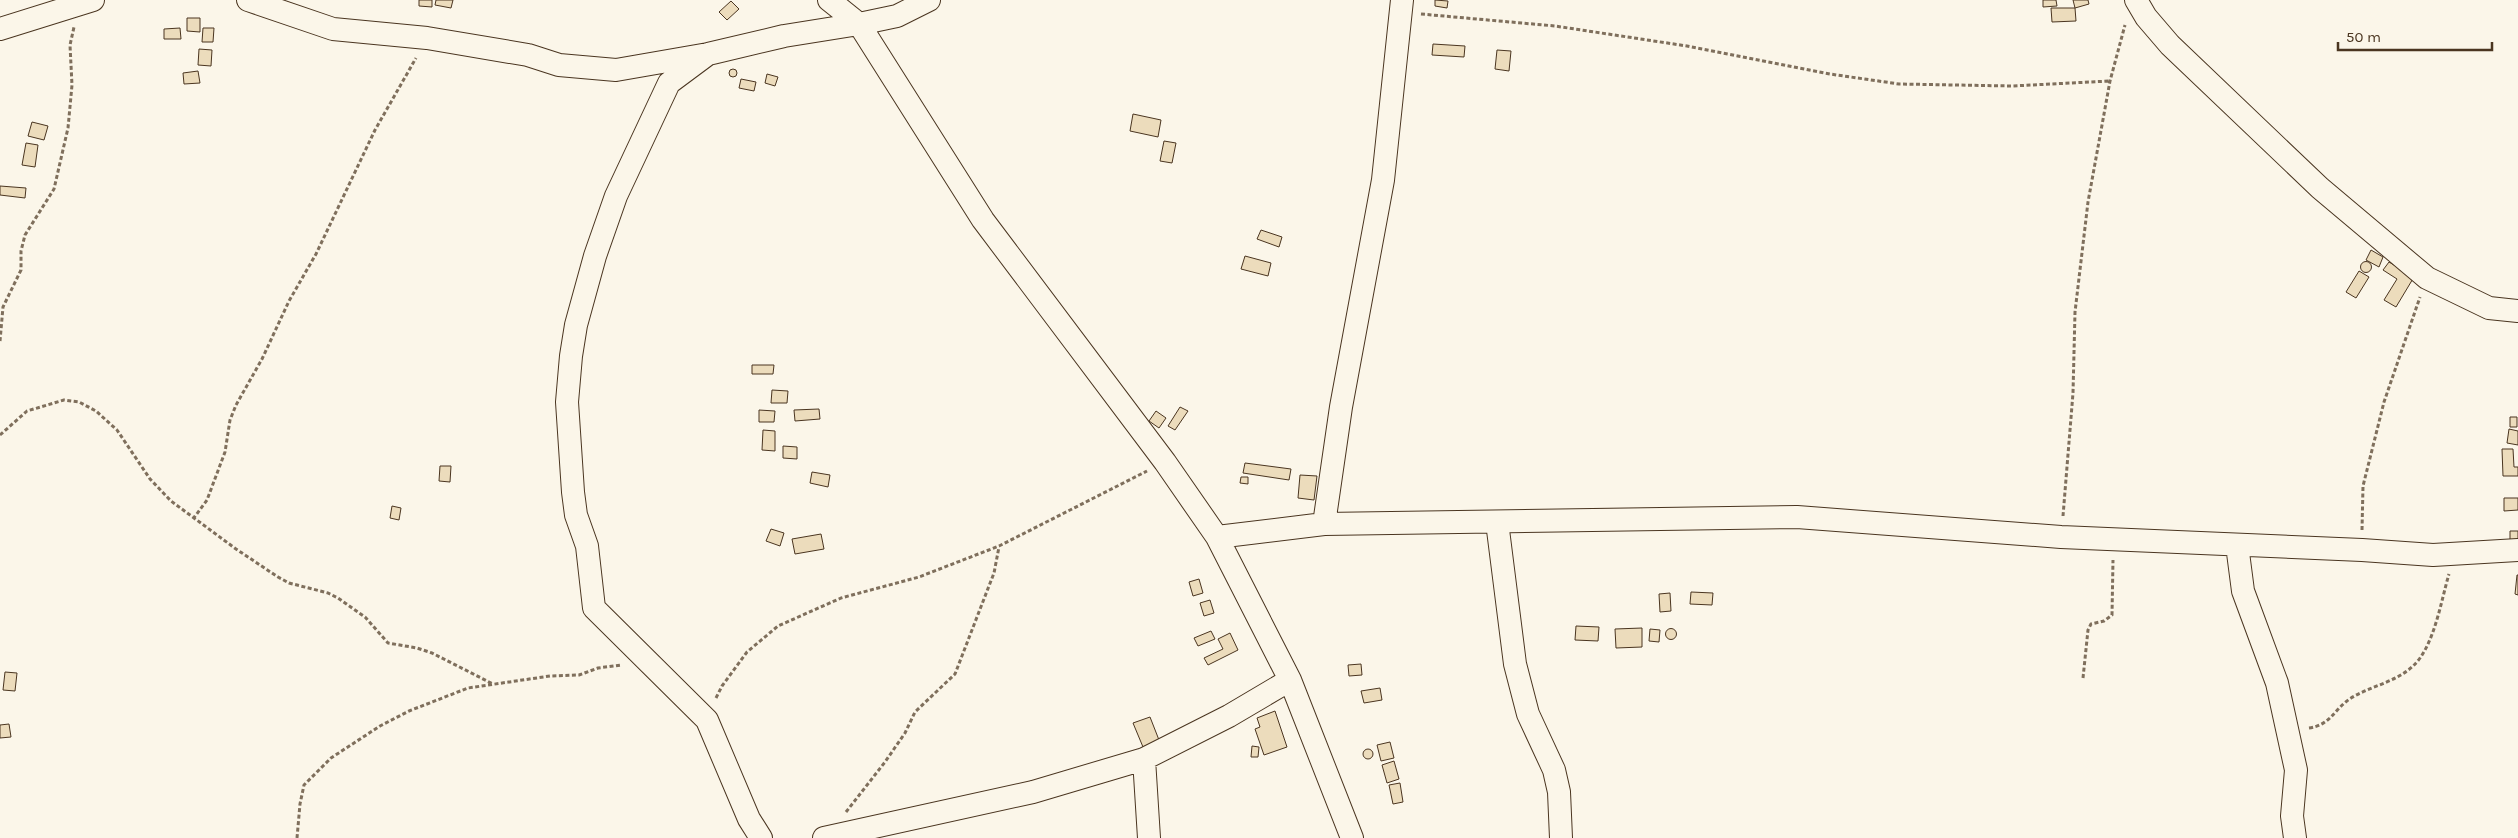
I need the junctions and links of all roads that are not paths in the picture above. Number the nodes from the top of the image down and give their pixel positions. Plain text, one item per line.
1 (248, 0) edge
2 (829, 0) edge
3 (929, 0) edge
4 (86, 2) edge
5 (1401, 6) edge
6 (2132, 8) edge
7 (859, 24) junction
8 (0, 29) edge
9 (708, 54) junction
10 (2518, 311) edge
11 (1497, 522) junction
12 (1324, 524) junction
13 (1217, 537) junction
14 (2237, 545) junction
15 (2518, 550) edge
16 (1290, 680) junction
17 (1144, 759) junction
18 (761, 838) edge
19 (825, 838) edge
20 (1149, 838) edge
21 (1352, 838) edge
22 (1562, 838) edge
23 (2295, 838) edge

1 - 9 street
2 - 7 street
3 - 7 street
4 - 8 street
5 - 12 street
6 - 10 street
7 - 9 street
7 - 13 street
9 - 18 street
11 - 12 street
11 - 14 street
11 - 22 street
12 - 13 street
13 - 16 street
14 - 15 street
14 - 23 street
16 - 17 street
16 - 21 street
17 - 19 street
17 - 20 street

